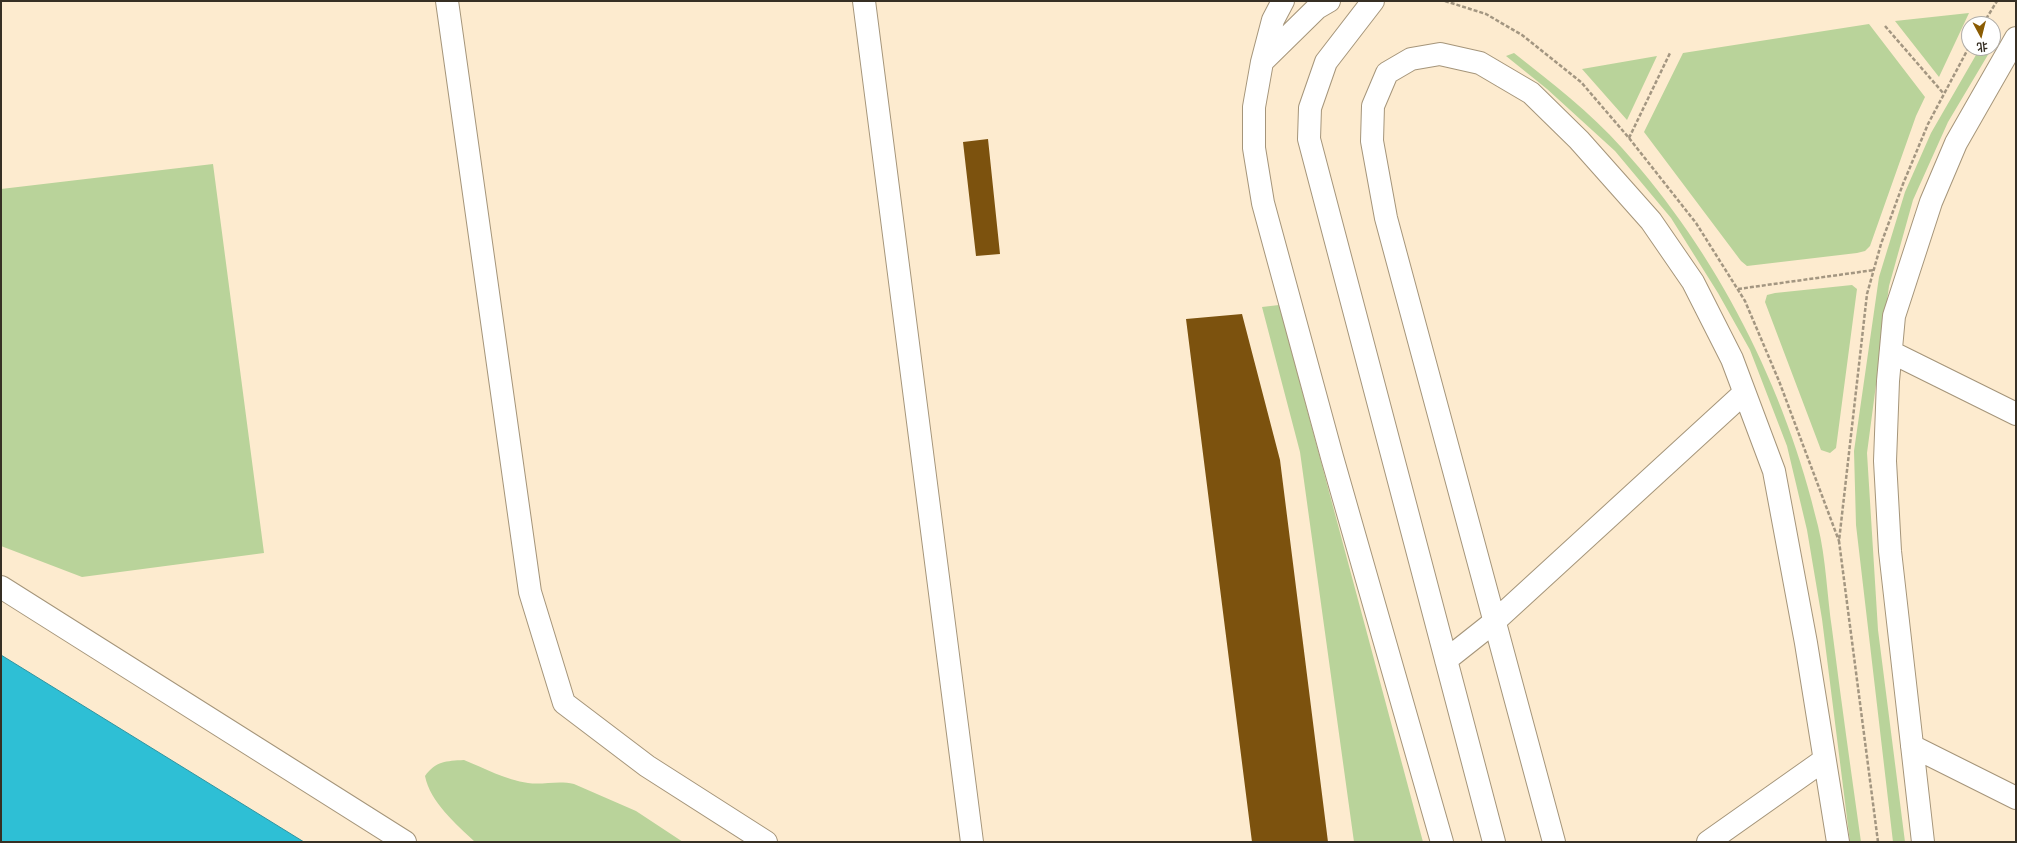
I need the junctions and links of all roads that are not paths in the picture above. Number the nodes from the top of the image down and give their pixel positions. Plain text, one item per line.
1 (447, 1) edge
2 (864, 1) edge
3 (1283, 1) edge
4 (1329, 1) edge
5 (1373, 1) edge
6 (2016, 38) edge
7 (1262, 62) junction
8 (1891, 352) junction
9 (1744, 393) junction
10 (2016, 414) edge
11 (1, 587) edge
12 (1494, 622) junction
13 (1446, 660) junction
14 (1912, 746) junction
15 (1824, 760) junction
16 (2016, 798) edge
17 (405, 842) edge
18 (766, 842) edge
19 (972, 842) edge
20 (1442, 842) edge
21 (1494, 842) edge
22 (1554, 842) edge
23 (1708, 842) edge
24 (1838, 842) edge
25 (1923, 842) edge

1 - 18 street
2 - 19 street
3 - 7 street
4 - 7 street
5 - 13 street
6 - 8 street
7 - 20 street
8 - 10 street
8 - 14 street
9 - 12 street
9 - 12 street
9 - 15 street
11 - 17 street
12 - 13 street
12 - 22 street
13 - 21 street
14 - 16 street
14 - 25 street
15 - 23 street
15 - 24 street

